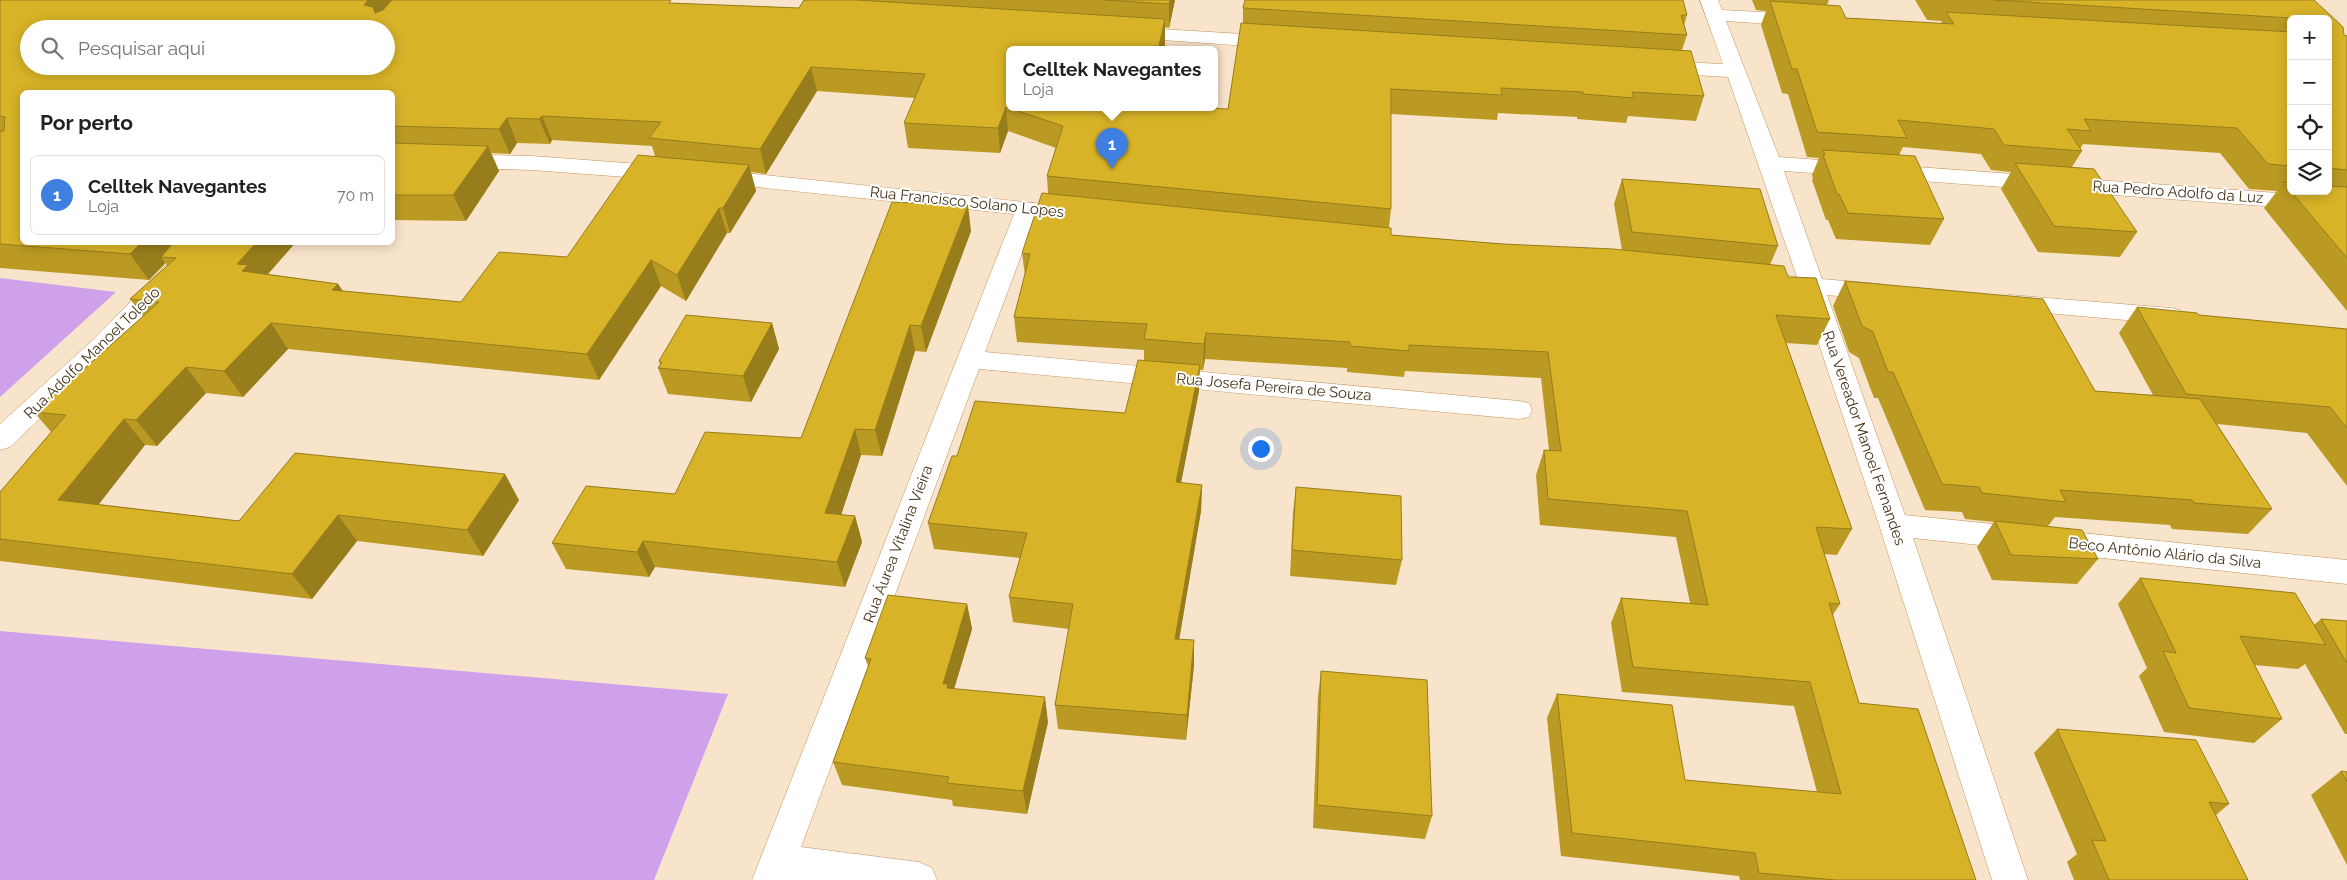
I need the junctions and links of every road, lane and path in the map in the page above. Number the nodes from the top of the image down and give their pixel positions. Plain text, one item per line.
1 (1712, 8) edge
2 (1814, 21) edge
3 (1112, 32) edge
4 (1290, 43) edge
5 (1637, 65) edge
6 (1736, 72) junction
7 (395, 159) edge
8 (1770, 163) junction
9 (2347, 205) edge
10 (1026, 209) junction
11 (1096, 216) edge
12 (199, 245) edge
13 (1763, 282) edge
14 (1812, 286) junction
15 (1902, 294) edge
16 (1990, 301) edge
17 (2189, 318) edge
18 (969, 359) junction
19 (1519, 410) dead end
20 (0, 440) edge
21 (1894, 525) junction
22 (2347, 572) edge
23 (774, 871) edge
24 (919, 880) edge
25 (2010, 880) edge

1 - 2 street
1 - 6 street, Rua Vereador Manoel Fernandes
3 - 4 street
5 - 6 street
6 - 8 street, Rua Vereador Manoel Fernandes
7 - 10 street, Rua Francisco Solano Lopes
8 - 9 street, Rua Pedro Adolfo da Luz
8 - 14 street, Rua Vereador Manoel Fernandes
10 - 11 street, Rua Francisco Solano Lopes
10 - 18 street, Rua Áurea Vitalina Vieira
12 - 20 street, Rua Adolfo Manoel Toledo
13 - 14 street
14 - 15 street
14 - 21 street, Rua Vereador Manoel Fernandes
16 - 17 street
18 - 19 street, Rua Josefa Pereira de Souza
18 - 23 street, Rua Áurea Vitalina Vieira
21 - 22 street, Beco Antônio Alário da Silva
21 - 25 street, Rua Vereador Manoel Fernandes
23 - 24 street

